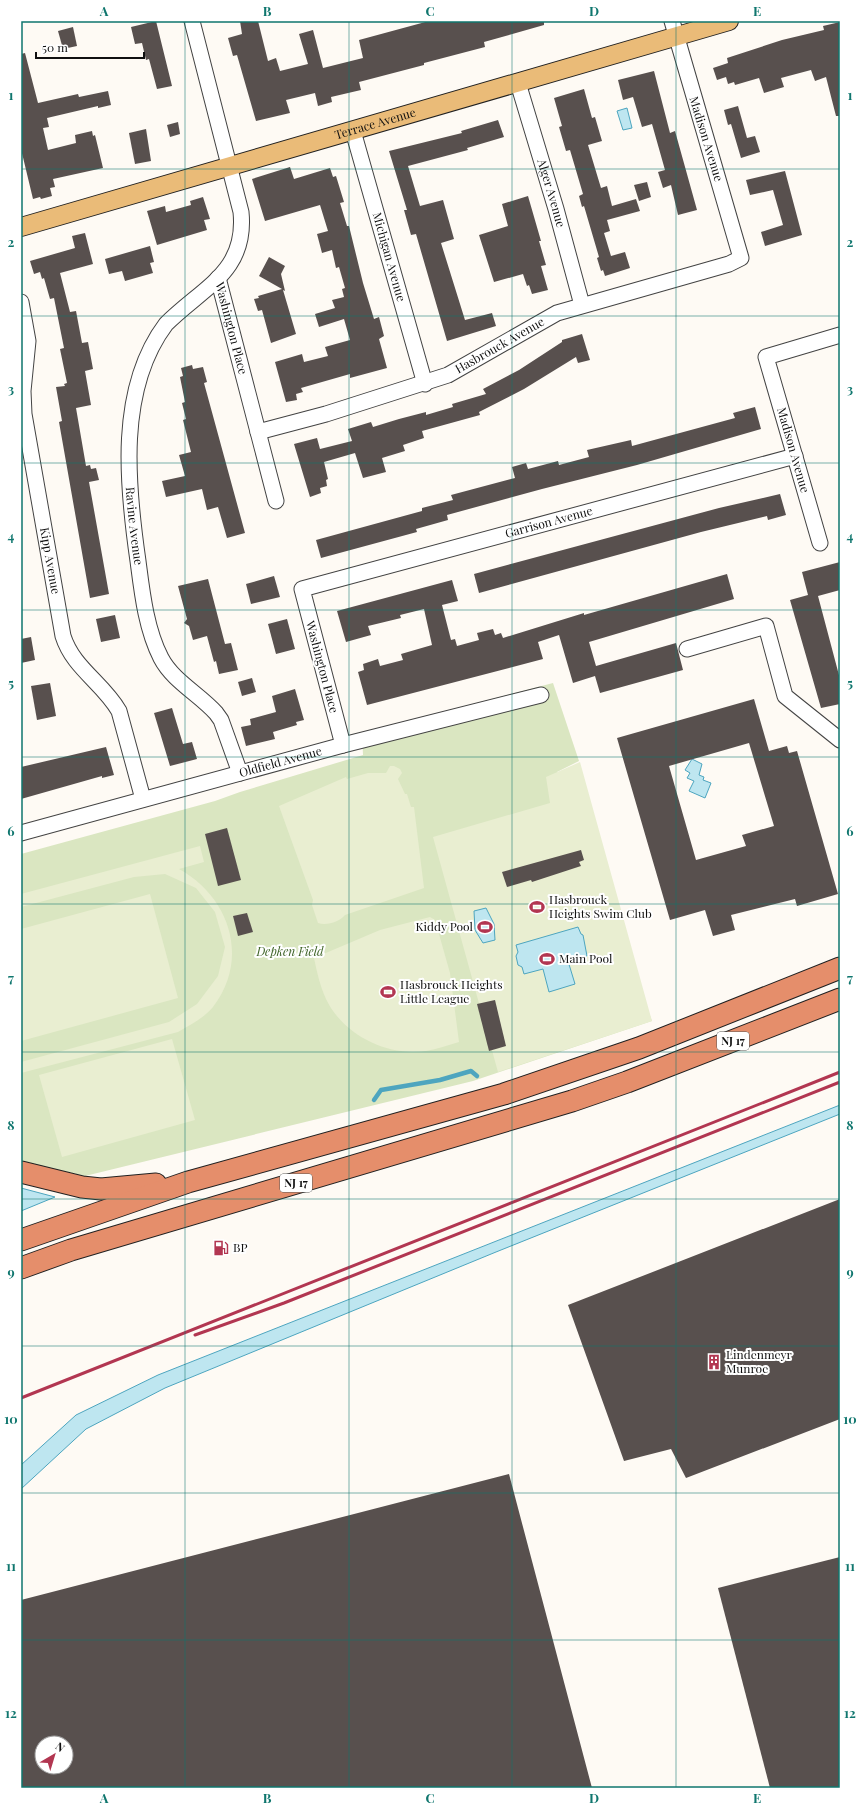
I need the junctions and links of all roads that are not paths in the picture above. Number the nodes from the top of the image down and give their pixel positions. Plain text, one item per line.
1 (192, 21) edge
2 (729, 21) edge
3 (674, 29) edge
4 (518, 83) junction
5 (353, 131) junction
6 (229, 166) junction
7 (21, 227) edge
8 (741, 258) joint
9 (218, 278) junction
10 (21, 302) edge
11 (582, 305) junction
12 (840, 335) edge
13 (425, 384) junction
14 (258, 432) junction
15 (795, 456) junction
16 (276, 501) dead end
17 (820, 543) dead end
18 (302, 589) joint
19 (687, 649) dead end
20 (541, 695) dead end
21 (840, 740) edge
22 (343, 745) junction
23 (240, 773) junction
24 (143, 799) junction
25 (21, 833) edge
26 (840, 968) edge
27 (840, 999) edge
28 (21, 1172) edge
29 (188, 1182) junction
30 (21, 1240) edge
31 (21, 1268) edge

1 - 6 street, Washington Place
2 - 3 main road, Terrace Avenue
3 - 4 main road, Terrace Avenue
3 - 8 street, Madison Avenue
4 - 5 main road, Terrace Avenue
4 - 11 street, Alger Avenue
5 - 6 main road, Terrace Avenue
5 - 13 street, Michigan Avenue
6 - 7 main road, Terrace Avenue
6 - 9 street, Washington Place
8 - 11 street, Hasbrouck Avenue
9 - 14 street, Washington Place
9 - 23 street, Ravine Avenue
10 - 24 street, Kipp Avenue
11 - 13 street, Hasbrouck Avenue
12 - 15 street, Madison Avenue
13 - 14 street, Hasbrouck Avenue
14 - 16 street, Washington Place
15 - 17 street, Madison Avenue
15 - 18 street, Garrison Avenue
18 - 22 street, Washington Place
19 - 21 street
20 - 22 street, Oldfield Avenue
22 - 23 street, Oldfield Avenue
23 - 24 street, Oldfield Avenue
24 - 25 street, Oldfield Avenue
26 - 29 highway, NJ 17
27 - 31 highway, NJ 17
28 - 29 highway
29 - 30 highway, NJ 17

